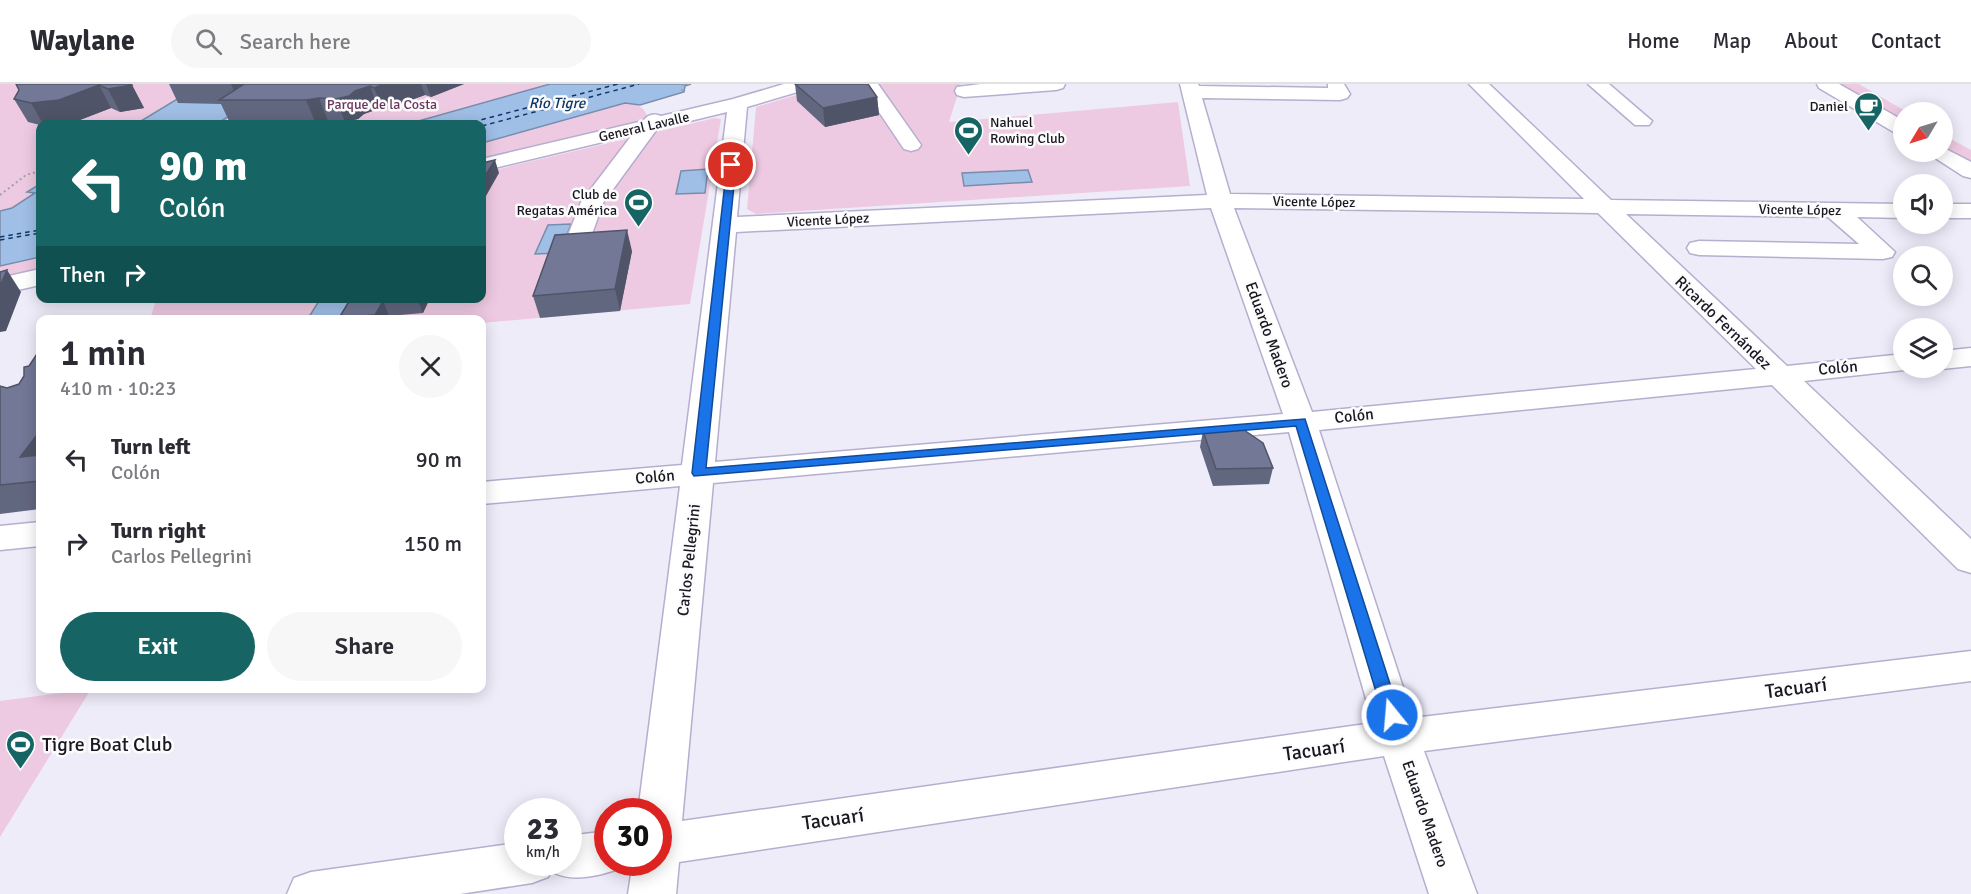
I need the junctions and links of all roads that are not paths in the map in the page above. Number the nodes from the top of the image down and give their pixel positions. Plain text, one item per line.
1 (759, 84) edge
2 (804, 84) edge
3 (868, 84) edge
4 (1056, 84) edge
5 (1478, 84) edge
6 (1597, 84) edge
7 (1826, 84) edge
8 (1336, 86) dead end
9 (1190, 88) edge
10 (964, 92) dead end
11 (675, 98) road end
12 (738, 104) junction
13 (694, 115) junction
14 (1642, 121) dead end
15 (1893, 124) edge
16 (652, 125) junction
17 (910, 145) dead end
18 (1953, 160) edge
19 (486, 164) edge
20 (1971, 171) edge
21 (1220, 201) junction
22 (1608, 207) junction
23 (1834, 210) junction
24 (1893, 211) edge
25 (1953, 211) edge
26 (1971, 212) edge
27 (725, 225) junction
28 (600, 241) edge
29 (1699, 248) dead end
30 (36, 278) edge
31 (0, 286) edge
32 (1971, 357) edge
33 (1953, 359) edge
34 (1893, 364) edge
35 (1776, 374) junction
36 (1301, 422) junction
37 (699, 473) junction
38 (486, 493) edge
39 (36, 534) edge
40 (0, 538) edge
41 (1971, 560) edge
42 (1971, 666) edge
43 (1398, 737) junction
44 (662, 798) edge
45 (672, 842) edge
46 (504, 866) edge
47 (654, 876) edge
48 (311, 894) edge
49 (652, 894) edge
50 (1453, 894) edge

1 - 13 street
2 - 12 street, General Lavalle
3 - 17 street
4 - 10 street
5 - 22 street, Ricardo Fernández
6 - 14 street
7 - 15 street
8 - 9 street
9 - 21 street, Eduardo Madero
11 - 16 street
12 - 13 street, General Lavalle
12 - 27 street, Carlos Pellegrini
13 - 16 street, General Lavalle
16 - 19 street, General Lavalle
16 - 28 street
18 - 20 street
21 - 22 street, Vicente López
21 - 27 street, Vicente López
21 - 36 street, Eduardo Madero
22 - 23 street, Vicente López
22 - 35 street, Ricardo Fernández
23 - 24 street, Vicente López
23 - 29 street
25 - 26 street
27 - 37 street, Carlos Pellegrini
30 - 31 street
32 - 33 street
34 - 35 street, Colón
35 - 36 street, Colón
35 - 41 street, Ricardo Fernández
36 - 37 street, Colón
36 - 43 street, Eduardo Madero
37 - 38 street, Colón
37 - 44 street, Carlos Pellegrini
39 - 40 street
42 - 43 street, Tacuarí
43 - 45 street, Tacuarí
43 - 50 street, Eduardo Madero
46 - 48 street
47 - 49 street

